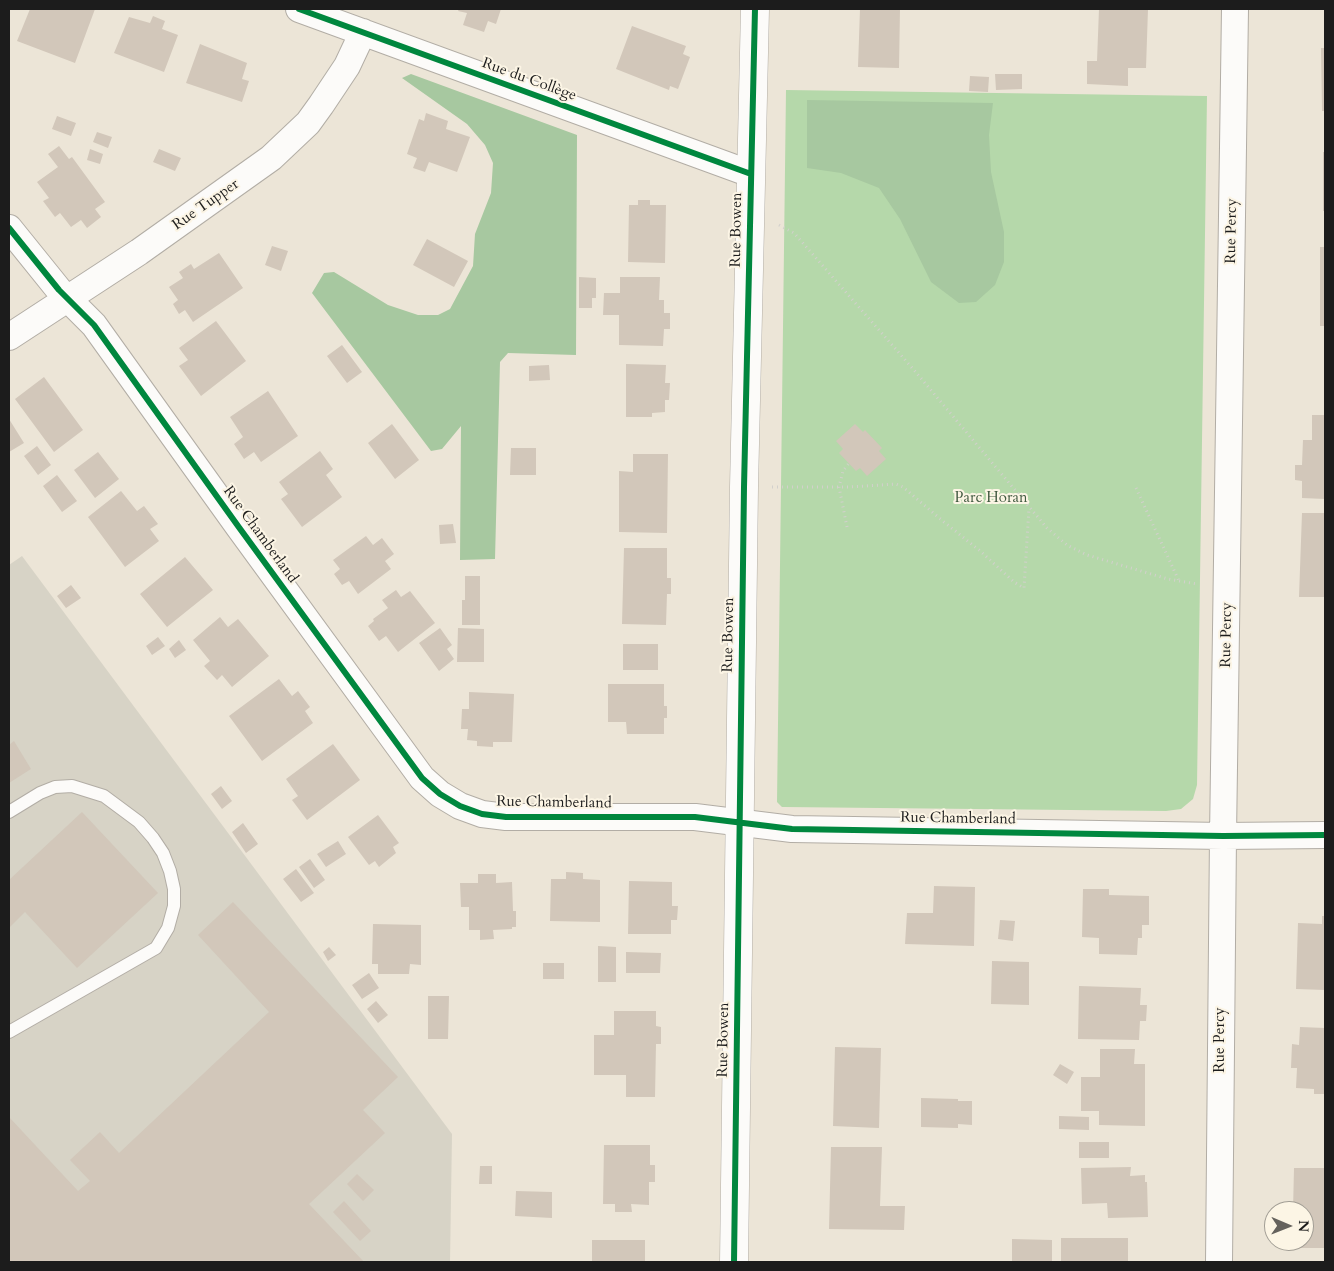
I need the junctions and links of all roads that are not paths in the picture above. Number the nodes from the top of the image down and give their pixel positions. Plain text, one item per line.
1 (299, 9) edge
2 (755, 9) edge
3 (1235, 9) edge
4 (363, 32) junction
5 (751, 174) junction
6 (9, 228) edge
7 (67, 298) junction
8 (9, 337) edge
9 (9, 812) edge
10 (739, 822) junction
11 (1325, 835) edge
12 (1223, 836) junction
13 (9, 1032) edge
14 (734, 1262) edge
15 (1219, 1262) edge

1 - 4 street, Rue du Collège
2 - 5 street, Rue Bowen
3 - 12 street, Rue Percy
4 - 5 street, Rue du Collège
4 - 7 street, Rue Tupper
5 - 10 street, Rue Bowen
6 - 7 street, Rue Chamberland
7 - 8 street, Rue Tupper
7 - 10 street, Rue Chamberland
9 - 13 lane
10 - 12 street, Rue Chamberland
10 - 14 street, Rue Bowen
11 - 12 street, Rue Chamberland
12 - 15 street, Rue Percy

